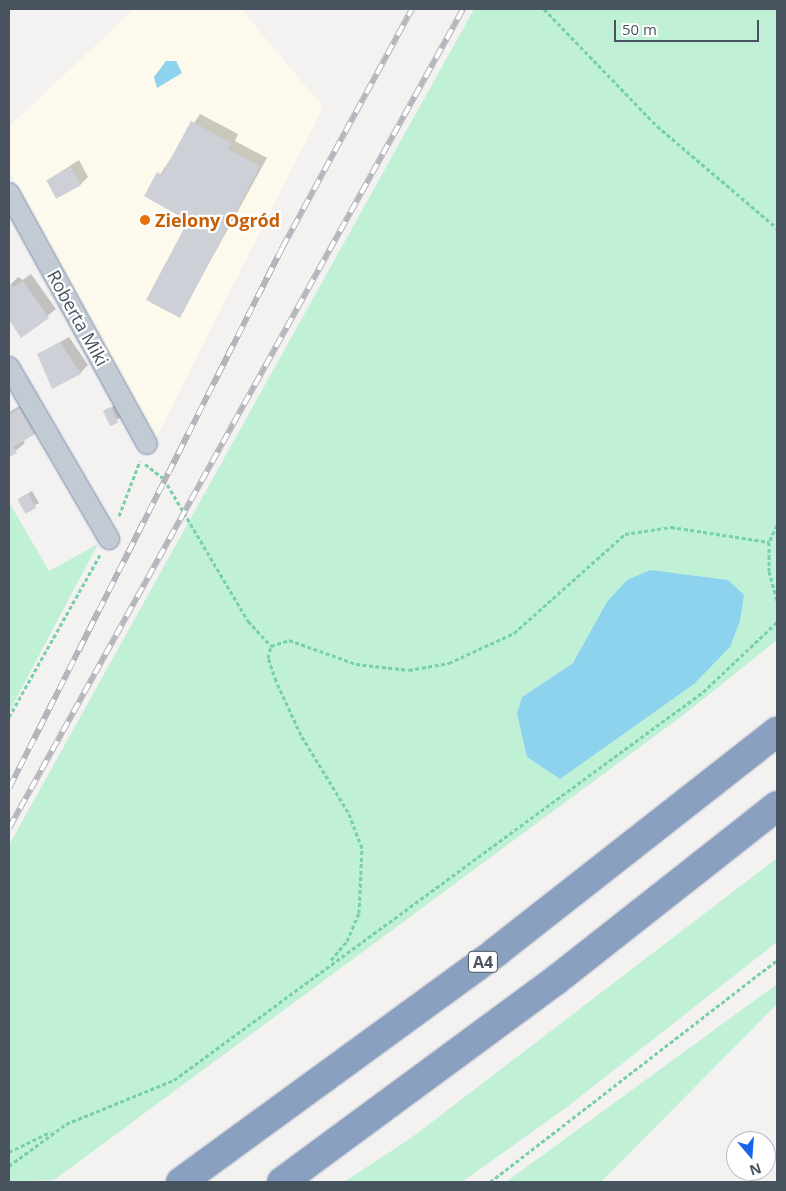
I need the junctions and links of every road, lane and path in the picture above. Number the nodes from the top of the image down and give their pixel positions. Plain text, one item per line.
1 (544, 9) edge
2 (9, 193) edge
3 (777, 228) edge
4 (9, 367) edge
5 (143, 453) junction
6 (777, 525) edge
7 (109, 539) junction
8 (769, 542) junction
9 (777, 601) edge
10 (777, 622) edge
11 (271, 646) junction
12 (9, 717) edge
13 (777, 732) edge
14 (777, 806) edge
15 (777, 960) edge
16 (327, 966) junction
17 (54, 1131) junction
18 (9, 1152) edge
19 (9, 1166) edge
20 (181, 1182) edge
21 (282, 1182) edge
22 (490, 1182) edge

1 - 3 path
2 - 5 street, Roberta Miki
4 - 7 street
5 - 7 path
5 - 11 path
6 - 8 path
7 - 12 path
8 - 9 path
8 - 11 path
10 - 16 path
11 - 16 path
13 - 20 highway, A4
14 - 21 highway
15 - 22 path
16 - 17 path
17 - 18 path
17 - 19 path

